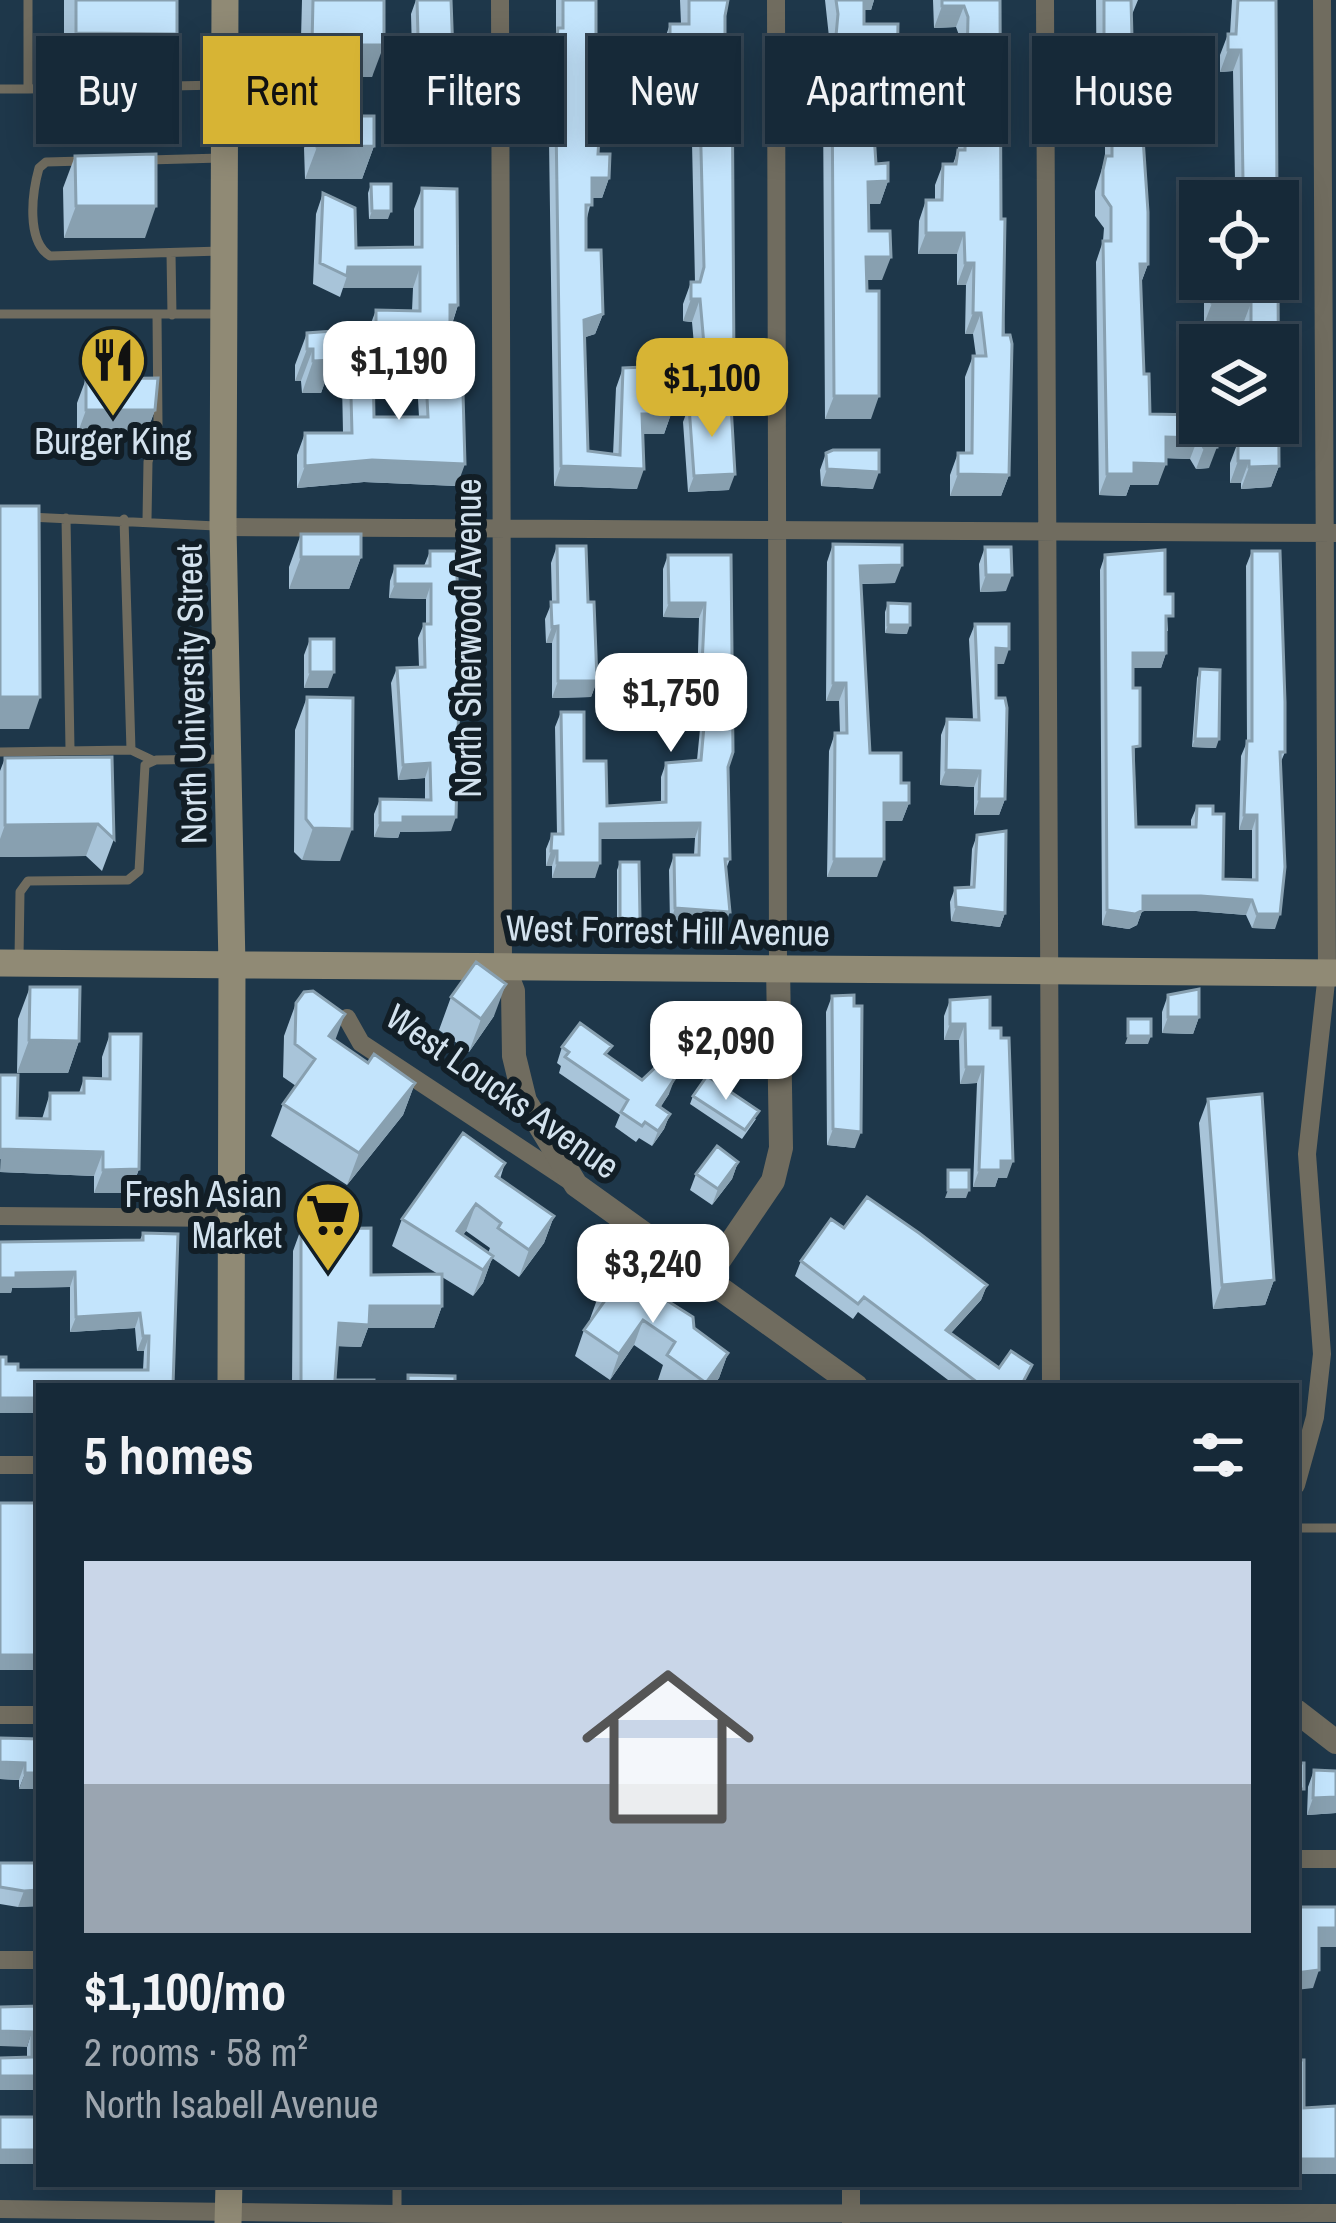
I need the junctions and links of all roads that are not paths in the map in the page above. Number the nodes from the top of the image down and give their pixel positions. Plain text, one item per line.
1 (28, 0) edge
2 (225, 0) edge
3 (500, 0) edge
4 (776, 0) edge
5 (1045, 0) edge
6 (1326, 12) edge
7 (225, 36) edge
8 (203, 85) edge
9 (0, 89) edge
10 (28, 89) junction
11 (226, 144) edge
12 (226, 158) junction
13 (141, 160) edge
14 (94, 161) edge
15 (227, 250) junction
16 (171, 253) junction
17 (0, 314) edge
18 (227, 314) junction
19 (157, 315) junction
20 (172, 315) junction
21 (1329, 336) edge
22 (22, 516) edge
23 (66, 518) junction
24 (124, 520) junction
25 (147, 520) junction
26 (223, 527) junction
27 (504, 529) junction
28 (780, 532) junction
29 (1048, 532) junction
30 (1330, 533) edge
31 (70, 749) junction
32 (131, 750) junction
33 (0, 752) edge
34 (228, 759) junction
35 (152, 760) junction
36 (9, 964) edge
37 (503, 965) junction
38 (232, 966) junction
39 (778, 966) junction
40 (1053, 972) junction
41 (1332, 973) edge
42 (347, 1018) edge
43 (576, 1186) junction
44 (0, 1216) edge
45 (230, 1218) junction
46 (707, 1278) junction
47 (231, 1383) edge
48 (850, 1383) edge
49 (1051, 1383) edge
50 (0, 1465) edge
51 (36, 1466) edge
52 (1299, 1475) edge
53 (1299, 1528) edge
54 (1336, 1528) edge
55 (1299, 1713) edge
56 (0, 1714) edge
57 (36, 1715) edge
58 (1336, 1742) edge
59 (1299, 1859) edge
60 (1336, 1859) edge
61 (0, 1960) edge
62 (36, 1960) edge
63 (397, 2187) edge
64 (851, 2187) edge
65 (228, 2206) edge
66 (0, 2209) edge
67 (1336, 2212) edge
68 (397, 2215) junction
69 (851, 2219) edge

1 - 10 lane
2 - 7 main road, North University Street
3 - 27 street, North Sherwood Avenue
4 - 28 street
5 - 29 street
6 - 21 street
8 - 10 lane
9 - 10 lane
11 - 12 main road, North University Street
12 - 13 lane
12 - 15 main road, North University Street
14 - 16 lane
15 - 16 lane
15 - 18 main road, North University Street
16 - 20 lane
17 - 19 lane
18 - 20 lane
18 - 26 main road, North University Street
19 - 20 lane
19 - 25 lane
21 - 30 street
22 - 23 lane
23 - 24 lane
23 - 31 lane
24 - 25 lane
24 - 32 lane
25 - 26 lane
26 - 27 street
26 - 34 main road, North University Street
27 - 28 street
27 - 37 street, North Sherwood Avenue
28 - 29 street
28 - 39 street
29 - 30 street
29 - 40 street
30 - 41 street
31 - 32 lane
31 - 33 lane
32 - 35 lane
34 - 35 lane
34 - 38 main road, North University Street
35 - 36 lane
36 - 38 main road, West Forrest Hill Avenue
37 - 38 main road, West Forrest Hill Avenue
37 - 39 main road, West Forrest Hill Avenue
37 - 43 street, North Sherwood Avenue
38 - 45 main road, North University Street
39 - 40 main road, West Forrest Hill Avenue
39 - 46 street
40 - 41 main road, West Forrest Hill Avenue
40 - 49 street
41 - 52 street
42 - 43 street, West Loucks Avenue
43 - 46 street, West Loucks Avenue
44 - 45 street
45 - 47 main road, North University Street
46 - 48 street, West Loucks Avenue
50 - 51 street
53 - 54 lane
55 - 58 street
56 - 57 street
59 - 60 street
61 - 62 street
63 - 68 lane
64 - 69 street
65 - 66 street
65 - 68 street
67 - 69 street
68 - 69 street

